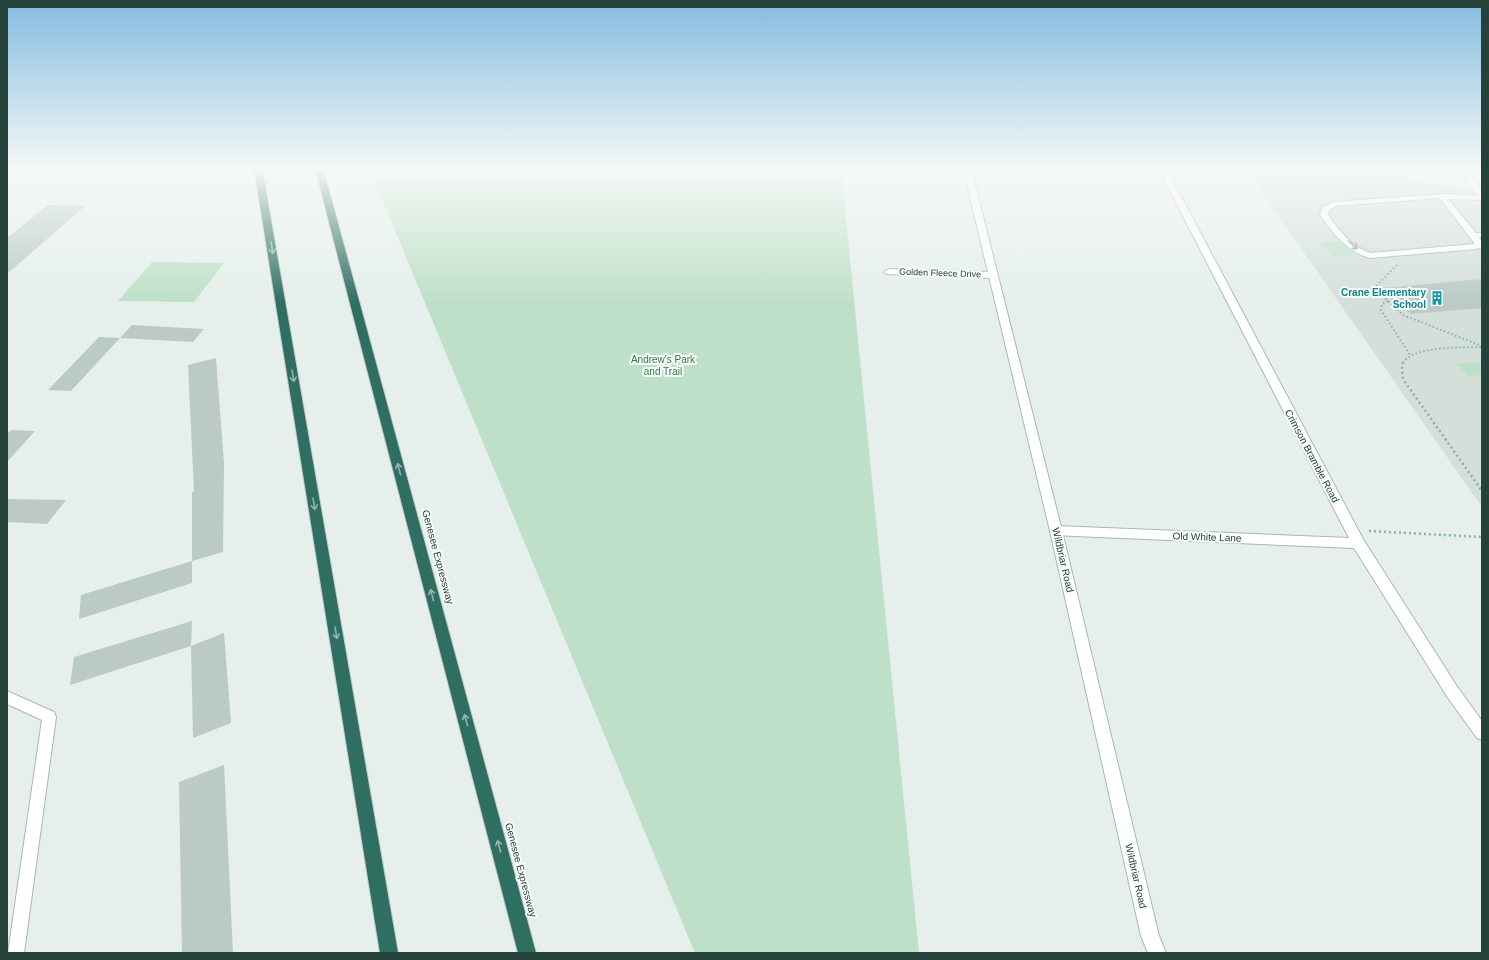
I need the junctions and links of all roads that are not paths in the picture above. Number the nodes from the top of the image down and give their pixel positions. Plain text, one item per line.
1 (265, 213) edge
2 (331, 213) edge
3 (977, 213) edge
4 (1185, 213) edge
5 (1324, 213) edge
6 (1458, 213) edge
7 (1478, 235) edge
8 (889, 272) dead end
9 (992, 275) junction
10 (1056, 531) junction
11 (1358, 543) junction
12 (7, 697) edge
13 (1482, 733) edge
14 (509, 884) junction
15 (16, 953) edge
16 (389, 953) edge
17 (527, 953) edge
18 (532, 953) edge
19 (1157, 953) edge

1 -> 16 highway
14 -> 2 highway, Genesee Expressway
3 - 9 street, Wildbriar Road
4 - 11 street, Crimson Bramble Road
5 -> 7 lane
6 - 7 lane
8 - 9 street, Golden Fleece Drive
9 - 10 street, Wildbriar Road
10 - 11 street, Old White Lane
10 - 19 street, Wildbriar Road
11 - 13 street, Crimson Bramble Road
12 - 15 lane
14 - 17 highway, Genesee Expressway
14 - 18 highway

